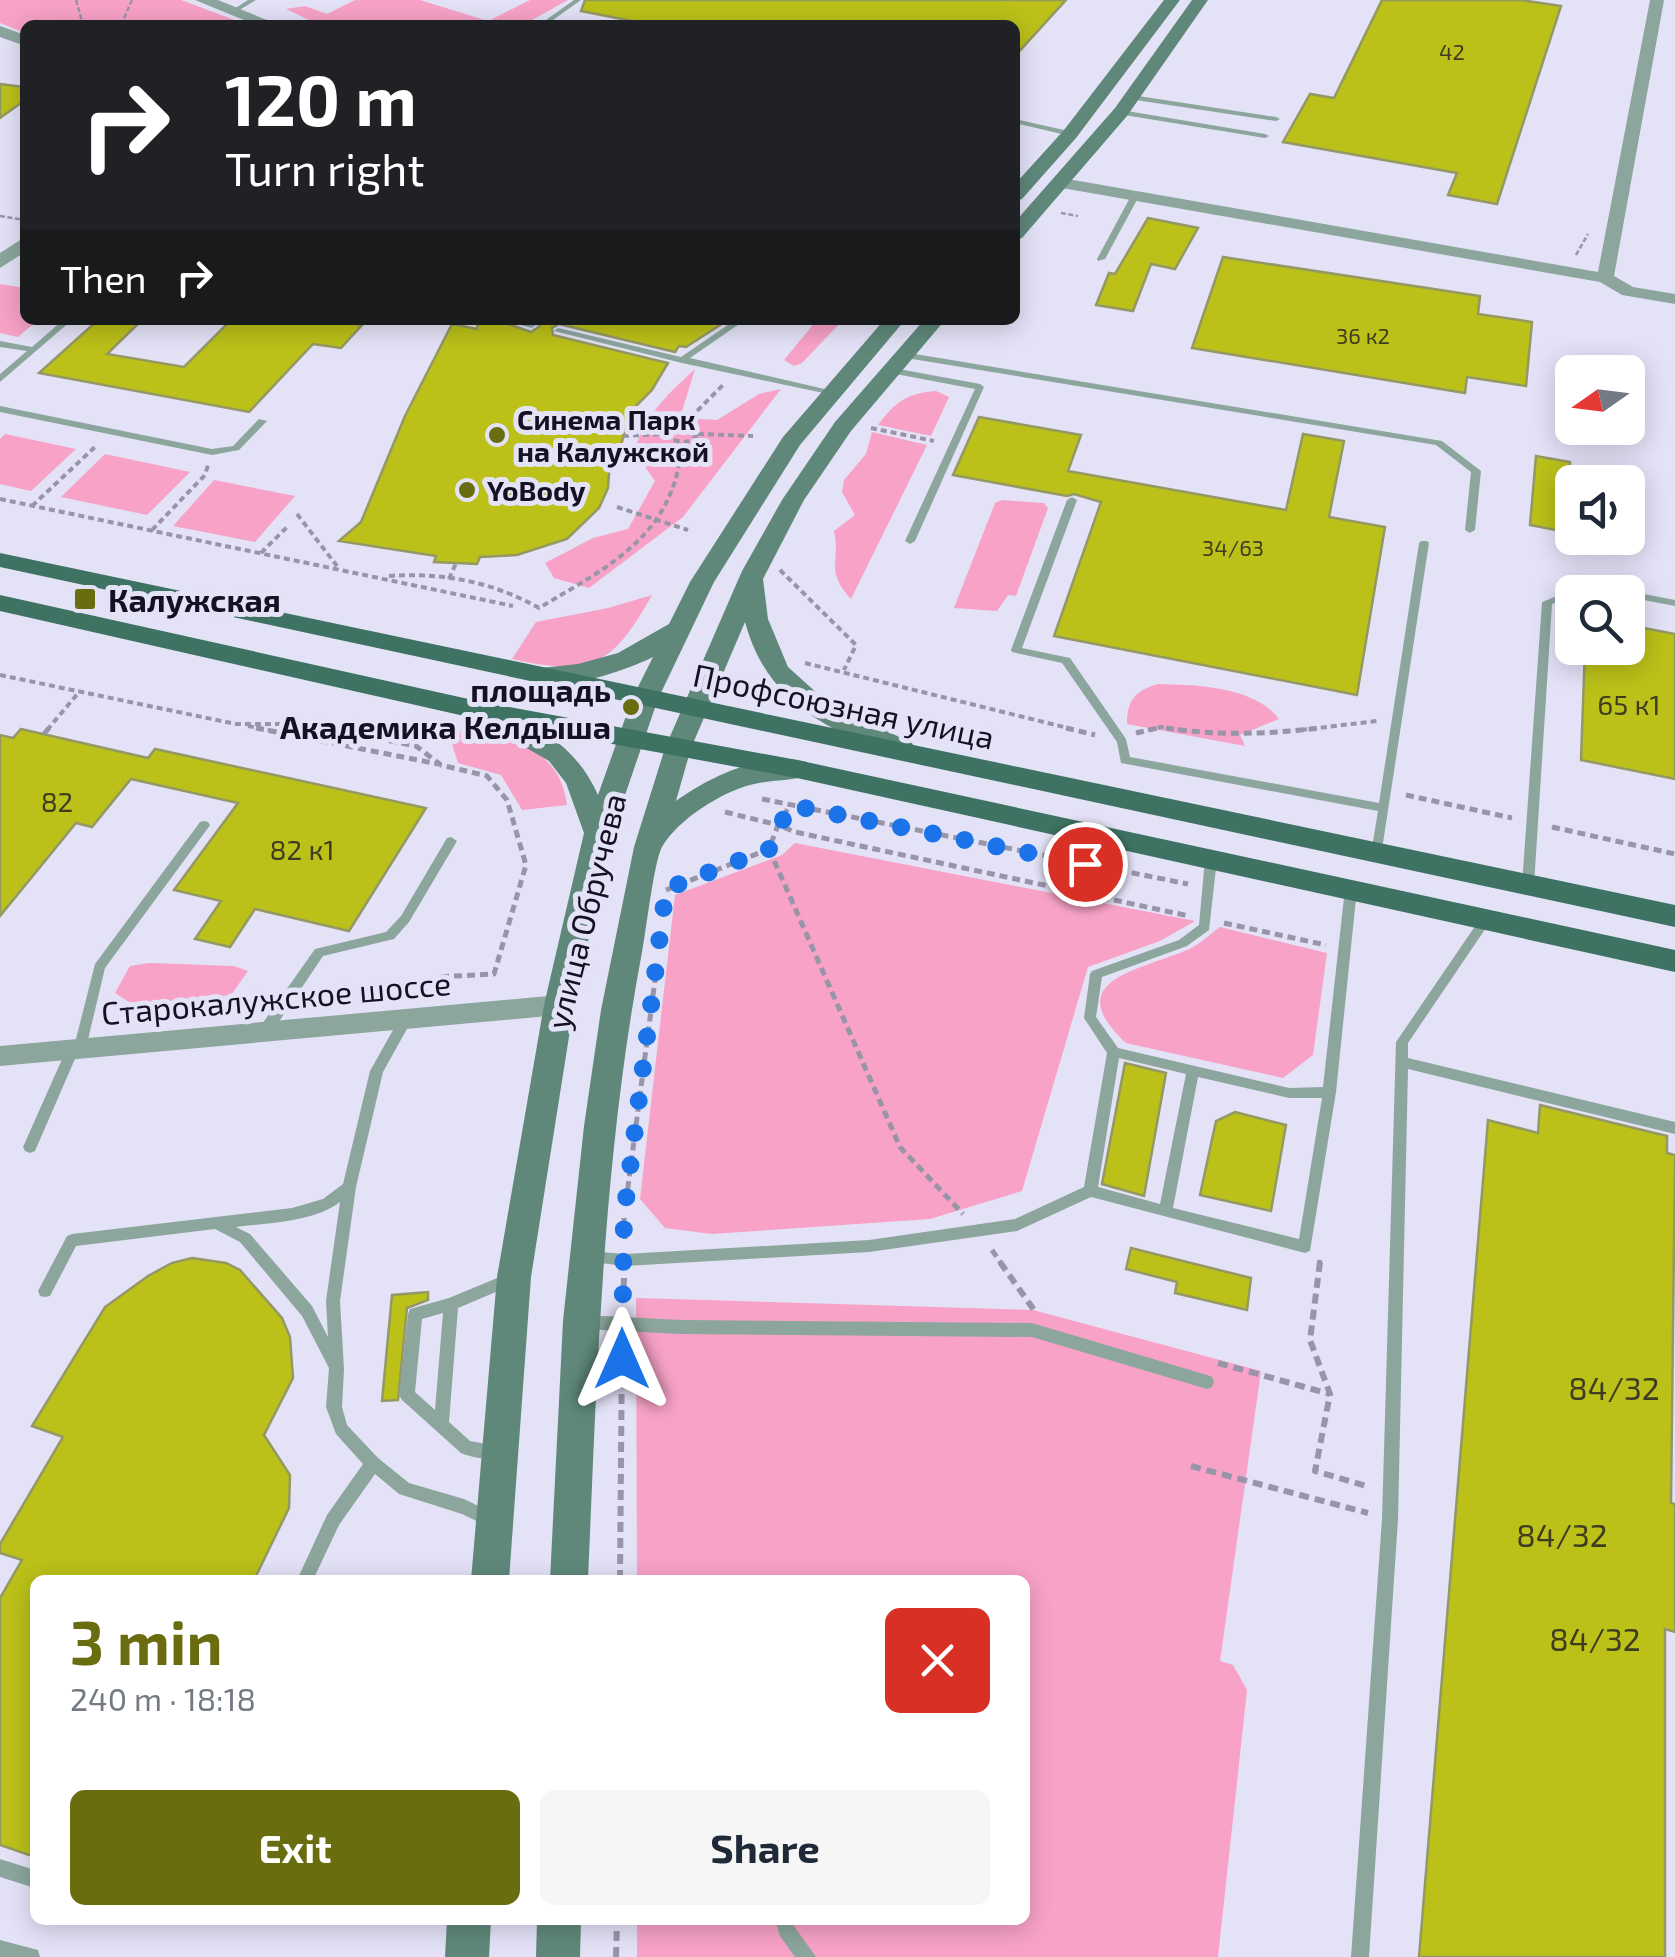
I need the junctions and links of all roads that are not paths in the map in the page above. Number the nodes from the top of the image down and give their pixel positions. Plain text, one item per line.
1 (203, 0) edge
2 (253, 0) edge
3 (578, 0) edge
4 (1172, 0) edge
5 (1200, 0) edge
6 (1657, 0) edge
7 (234, 12) junction
8 (257, 20) edge
9 (549, 20) edge
10 (1132, 97) junction
11 (1121, 112) junction
12 (1276, 119) dead end
13 (1020, 122) edge
14 (1070, 134) junction
15 (1266, 136) dead end
16 (1062, 184) junction
17 (1020, 189) edge
18 (1135, 196) junction
19 (1020, 229) edge
20 (20, 247) edge
21 (1101, 258) dead end
22 (0, 262) edge
23 (1606, 278) junction
24 (1675, 299) edge
25 (62, 325) edge
26 (734, 325) edge
27 (891, 325) edge
28 (926, 325) edge
29 (558, 331) dead end
30 (0, 344) edge
31 (34, 350) junction
32 (682, 360) junction
33 (896, 362) junction
34 (0, 379) edge
35 (830, 393) junction
36 (0, 410) edge
37 (262, 421) dead end
38 (1072, 500) dead end
39 (1470, 530) dead end
40 (910, 541) dead end
41 (1424, 543) dead end
42 (0, 560) edge
43 (764, 568) junction
44 (1645, 597) edge
45 (1555, 599) edge
46 (1675, 602) edge
47 (0, 603) edge
48 (679, 626) junction
49 (532, 676) junction
50 (645, 699) junction
51 (694, 708) junction
52 (482, 711) junction
53 (630, 740) junction
54 (678, 748) junction
55 (904, 751) junction
56 (797, 769) junction
57 (1384, 808) junction
58 (204, 825) dead end
59 (598, 833) junction
60 (452, 841) dead end
61 (648, 847) junction
62 (1377, 853) junction
63 (1211, 858) junction
64 (1528, 885) junction
65 (1351, 889) junction
66 (1675, 916) edge
67 (1486, 918) junction
68 (1675, 961) edge
69 (559, 1005) junction
70 (407, 1018) junction
71 (265, 1031) junction
72 (76, 1048) junction
73 (1114, 1052) junction
74 (0, 1056) edge
75 (1402, 1062) junction
76 (1194, 1070) junction
77 (1328, 1092) junction
78 (1675, 1128) edge
79 (30, 1147) dead end
80 (349, 1187) junction
81 (1090, 1191) junction
82 (1165, 1212) junction
83 (214, 1222) junction
84 (586, 1257) junction
85 (514, 1277) junction
86 (44, 1291) dead end
87 (451, 1304) junction
88 (581, 1322) junction
89 (337, 1369) junction
90 (1207, 1382) dead end
91 (441, 1425) junction
92 (500, 1452) junction
93 (372, 1463) junction
94 (494, 1522) junction
95 (307, 1575) edge
96 (490, 1575) edge
97 (569, 1575) edge
98 (0, 1868) edge
99 (30, 1877) edge
100 (469, 1925) edge
101 (559, 1925) edge
102 (785, 1925) edge
103 (0, 1949) edge
104 (31, 1957) edge
105 (467, 1957) edge
106 (558, 1957) edge
107 (806, 1957) edge
108 (1360, 1957) edge

1 - 7 street
2 - 7 lane
3 - 9 lane
4 - 14 main road
5 - 10 main road
6 - 23 street
7 - 8 street
10 - 11 main road
10 - 12 lane
11 - 15 lane
11 - 16 main road
13 - 14 lane
14 - 17 main road
16 - 18 street
16 - 19 main road
18 - 21 lane
18 - 23 street
20 - 22 street
23 - 24 street
25 - 31 lane
26 - 32 lane
27 - 35 main road, улица Обручева
28 - 33 main road, улица Обручева
29 - 32 lane
30 - 31 lane
31 - 34 lane
32 - 35 lane
33 - 39 lane
33 - 40 lane
33 - 43 main road, улица Обручева
35 - 48 main road, улица Обручева
36 - 37 lane
38 - 57 lane
41 - 57 lane
42 - 49 main road, Профсоюзная улица
43 - 51 main road, улица Обручева
43 - 55 main road
44 - 46 lane
45 - 64 lane
47 - 52 main road
48 - 49 main road
48 - 50 main road, улица Обручева
49 - 50 main road, Профсоюзная улица
50 - 51 main road, Профсоюзная улица
50 - 53 main road, улица Обручева
51 - 54 main road, улица Обручева
51 - 55 main road, Профсоюзная улица
52 - 53 main road
52 - 59 main road
53 - 54 main road
53 - 59 main road, улица Обручева
54 - 56 main road
54 - 61 main road, улица Обручева
55 - 62 main road, Профсоюзная улица
56 - 61 main road
56 - 63 main road
57 - 62 lane
58 - 72 lane
59 - 69 main road, улица Обручева
60 - 71 lane
61 - 84 main road, улица Обручева
62 - 64 main road, Профсоюзная улица
63 - 65 main road
63 - 73 lane
64 - 66 main road, Профсоюзная улица
65 - 67 main road
65 - 77 lane
67 - 68 main road
67 - 75 lane
69 - 70 street, Старокалужское шоссе
69 - 85 main road, улица Обручева
70 - 71 street, Старокалужское шоссе
70 - 80 lane
71 - 72 street, Старокалужское шоссе
72 - 74 street, Старокалужское шоссе
72 - 79 lane
73 - 76 lane
73 - 81 lane
75 - 78 lane
75 - 108 lane
76 - 77 lane
76 - 82 lane
77 - 82 lane
80 - 83 lane
80 - 89 lane
81 - 82 lane
81 - 84 lane
83 - 86 lane
83 - 89 lane
84 - 88 main road, улица Обручева
85 - 87 lane
85 - 92 main road, улица Обручева
87 - 91 lane
87 - 91 lane
88 - 90 lane
88 - 97 main road, улица Обручева
89 - 93 lane
91 - 92 lane
92 - 94 main road, улица Обручева
93 - 94 lane
93 - 95 lane
94 - 96 main road, улица Обручева
98 - 99 lane
100 - 105 main road
101 - 106 main road
102 - 107 lane
103 - 104 lane

